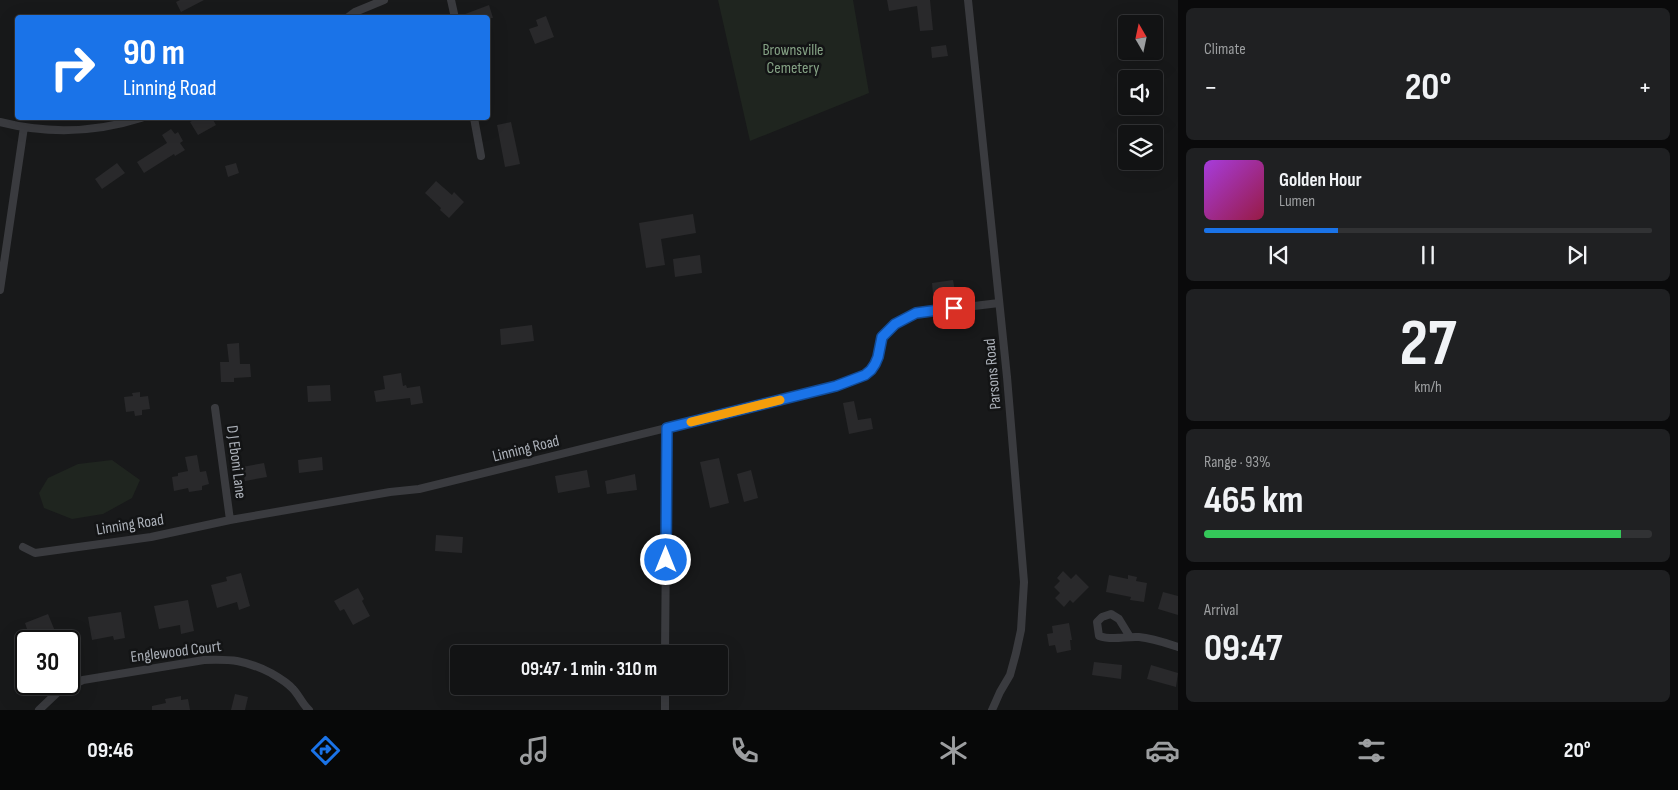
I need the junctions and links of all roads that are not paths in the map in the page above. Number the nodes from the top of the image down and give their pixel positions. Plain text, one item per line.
1 (384, 0) edge
2 (451, 0) edge
3 (968, 0) edge
4 (351, 15) edge
5 (454, 15) edge
6 (134, 120) edge
7 (474, 120) edge
8 (0, 122) edge
9 (24, 127) junction
10 (481, 156) dead end
11 (0, 290) edge
12 (999, 303) junction
13 (215, 408) dead end
14 (667, 428) junction
15 (230, 520) junction
16 (23, 547) dead end
17 (1130, 637) dead end
18 (666, 645) edge
19 (1178, 647) edge
20 (665, 695) edge
21 (38, 710) edge
22 (309, 710) edge
23 (665, 710) edge
24 (992, 710) edge

1 - 4 street
2 - 5 street
3 - 12 street, Parsons Road
6 - 9 street
7 - 10 street
8 - 9 street
9 - 11 street
12 - 14 street, Linning Road
12 - 24 street, Parsons Road
13 - 15 street, D J Eboni Lane
14 - 15 street, Linning Road
14 - 18 street
15 - 16 street, Linning Road
17 - 19 street
20 - 23 street
21 - 22 street, Englewood Court

